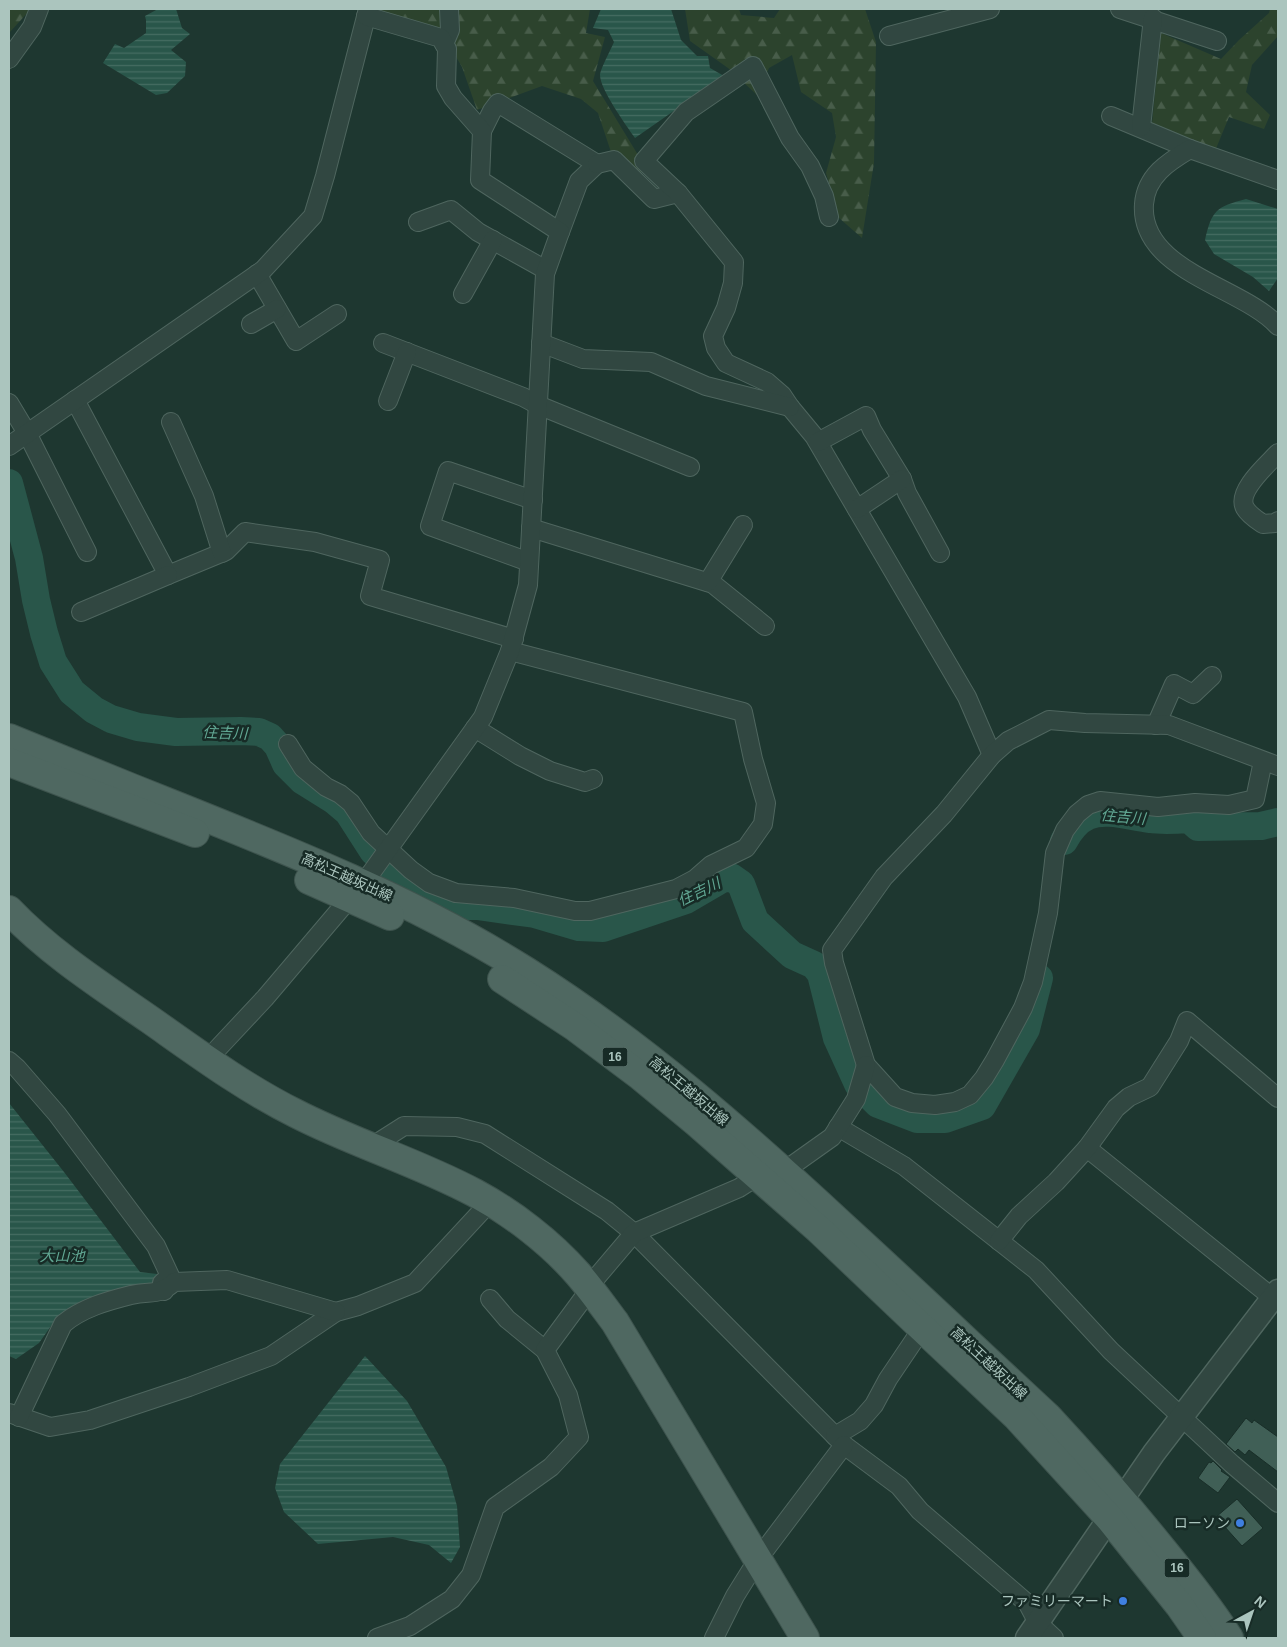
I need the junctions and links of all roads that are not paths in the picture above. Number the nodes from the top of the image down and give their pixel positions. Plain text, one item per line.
1 (39, 9) edge
2 (449, 9) edge
3 (990, 9) edge
4 (1120, 9) edge
5 (367, 12) edge
6 (1152, 18) junction
7 (890, 36) dead end
8 (1217, 41) dead end
9 (444, 44) junction
10 (9, 59) edge
11 (1111, 116) dead end
12 (1141, 127) junction
13 (482, 131) junction
14 (1190, 149) junction
15 (597, 164) junction
16 (1278, 180) edge
17 (678, 193) junction
18 (829, 217) dead end
19 (418, 222) dead end
20 (560, 232) junction
21 (493, 240) junction
22 (546, 270) junction
23 (257, 274) junction
24 (463, 294) dead end
25 (277, 308) junction
26 (337, 314) dead end
27 (251, 324) dead end
28 (1278, 326) edge
29 (383, 343) dead end
30 (541, 343) junction
31 (407, 352) junction
32 (75, 400) junction
33 (388, 401) dead end
34 (9, 403) edge
35 (538, 405) junction
36 (790, 407) junction
37 (171, 422) dead end
38 (27, 433) junction
39 (818, 442) junction
40 (9, 446) edge
41 (1278, 453) edge
42 (690, 467) dead end
43 (902, 478) junction
44 (533, 500) junction
45 (857, 509) junction
46 (1278, 521) edge
47 (743, 525) dead end
48 (531, 528) junction
49 (87, 552) dead end
50 (222, 553) junction
51 (940, 553) dead end
52 (530, 562) junction
53 (168, 575) junction
54 (708, 582) junction
55 (81, 612) dead end
56 (765, 626) dead end
57 (512, 645) junction
58 (1212, 676) dead end
59 (1156, 725) junction
60 (475, 728) junction
61 (9, 738) edge
62 (288, 744) dead end
63 (992, 754) junction
64 (9, 762) edge
65 (1271, 764) edge
66 (593, 779) dead end
67 (372, 870) junction
68 (9, 910) edge
69 (208, 1060) junction
70 (9, 1061) edge
71 (866, 1065) junction
72 (1278, 1098) edge
73 (838, 1127) junction
74 (371, 1147) junction
75 (1086, 1148) junction
76 (772, 1175) junction
77 (490, 1202) junction
78 (634, 1234) junction
79 (999, 1241) junction
80 (590, 1289) junction
81 (164, 1291) junction
82 (1276, 1295) edge
83 (490, 1299) dead end
84 (336, 1312) junction
85 (921, 1328) junction
86 (545, 1350) junction
87 (14, 1415) edge
88 (1180, 1417) junction
89 (840, 1440) junction
90 (1278, 1503) edge
91 (1116, 1509) junction
92 (758, 1558) junction
93 (1032, 1631) edge
94 (377, 1638) edge
95 (714, 1638) edge
96 (804, 1638) edge
97 (1054, 1638) edge
98 (1202, 1638) edge
99 (1229, 1638) edge

1 - 10 street
2 - 9 street
3 - 7 street
4 - 6 street
5 - 9 street
5 - 23 street
6 - 8 street
6 - 12 street
9 - 13 street
11 - 12 street
12 - 14 street
13 - 15 street
13 - 20 street
14 - 16 street
14 - 28 street
15 - 17 street
15 - 20 street
17 - 18 street
17 - 36 street
19 - 21 street
20 - 22 street
21 - 22 street
21 - 24 street
22 - 30 street
23 - 25 street
23 - 32 street
25 - 26 street
25 - 27 street
29 - 31 street
30 - 35 street
30 - 36 street
31 - 33 street
31 - 35 street
32 - 38 street
32 - 53 street
34 - 38 street
35 - 42 street
35 - 44 street
36 - 39 street
37 - 50 street
38 - 40 street
38 - 49 street
39 - 43 street
39 - 45 street
41 - 46 street
43 - 45 street
43 - 51 street
44 - 48 street
44 - 52 street
45 - 63 street
47 - 54 street
48 - 52 street
48 - 54 street
50 - 53 street
50 - 57 street
52 - 57 street
53 - 55 street
54 - 56 street
57 - 60 street
57 - 67 street
58 - 59 street
59 - 63 street
59 - 65 street
60 - 66 street
60 - 67 street
61 - 67 main road, 高松王越坂出線 / 16
62 - 67 street
63 - 71 street
64 - 67 main road, 高松王越坂出線 / 16
65 - 71 street
67 - 69 street
67 - 76 main road, 高松王越坂出線 / 16
68 - 69 main road
69 - 74 main road
70 - 81 street
71 - 73 street
72 - 75 street
73 - 76 street
73 - 79 street
74 - 77 main road
74 - 78 street
75 - 79 street
75 - 82 street
76 - 78 street
76 - 85 main road, 高松王越坂出線 / 16
76 - 91 main road, 高松王越坂出線 / 16
77 - 80 main road
77 - 84 street
78 - 80 street
78 - 89 street
79 - 88 street
80 - 86 street
80 - 92 main road
81 - 84 street
81 - 87 street
82 - 88 street
83 - 86 street
84 - 87 street
85 - 89 street
85 - 91 main road, 高松王越坂出線 / 16
86 - 94 street
88 - 90 street
88 - 91 street
89 - 92 street
89 - 93 street
91 - 93 street
91 - 98 main road, 高松王越坂出線 / 16
91 - 99 main road, 高松王越坂出線 / 16
92 - 95 street
92 - 96 main road
93 - 97 street

